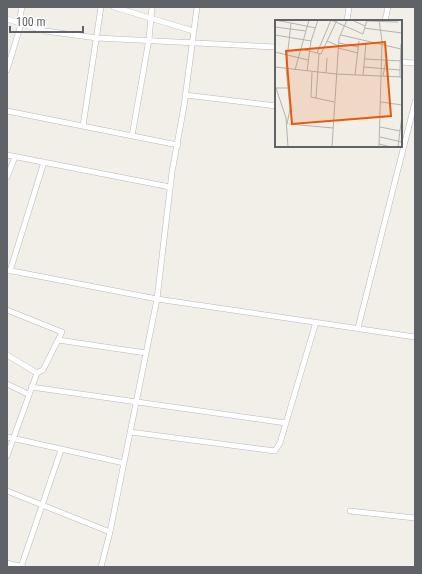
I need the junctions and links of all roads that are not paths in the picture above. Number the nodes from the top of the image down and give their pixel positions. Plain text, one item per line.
1 (22, 7) edge
2 (101, 7) edge
3 (114, 7) edge
4 (152, 7) edge
5 (197, 7) edge
6 (349, 7) edge
7 (388, 7) edge
8 (150, 18) junction
9 (7, 19) edge
10 (346, 20) edge
11 (385, 20) edge
12 (21, 24) junction
13 (193, 31) junction
14 (97, 38) junction
15 (149, 39) junction
16 (192, 42) junction
17 (275, 46) edge
18 (402, 62) edge
19 (415, 64) edge
20 (7, 70) edge
21 (185, 95) junction
22 (415, 102) edge
23 (275, 106) edge
24 (7, 111) edge
25 (82, 126) junction
26 (132, 136) junction
27 (178, 145) junction
28 (7, 155) edge
29 (15, 157) junction
30 (44, 162) junction
31 (7, 178) edge
32 (170, 187) junction
33 (8, 270) edge
34 (157, 299) junction
35 (7, 310) edge
36 (316, 322) junction
37 (358, 328) junction
38 (415, 337) edge
39 (58, 340) junction
40 (146, 353) junction
41 (7, 355) edge
42 (37, 373) junction
43 (7, 384) edge
44 (31, 386) junction
45 (28, 394) junction
46 (136, 402) junction
47 (286, 423) junction
48 (130, 432) junction
49 (10, 438) edge
50 (61, 450) junction
51 (7, 456) edge
52 (124, 463) junction
53 (7, 491) edge
54 (42, 505) junction
55 (350, 511) dead end
56 (415, 518) edge
57 (110, 532) junction
58 (7, 563) edge
59 (21, 567) edge
60 (101, 567) edge

1 - 12 street
2 - 14 street
3 - 8 street
4 - 8 street
5 - 13 street
6 - 10 street
7 - 11 street
8 - 13 street
8 - 15 street
9 - 12 street
12 - 14 street
12 - 20 street
13 - 16 street
14 - 15 street
14 - 25 street
15 - 16 street
15 - 26 street
16 - 17 street
16 - 21 street
18 - 19 street
21 - 23 street
21 - 27 street
22 - 37 street
24 - 25 street
25 - 26 street
26 - 27 street
27 - 32 street
28 - 29 street
29 - 30 street
29 - 31 street
30 - 32 street
30 - 33 street
32 - 34 street
33 - 34 street
34 - 36 street
34 - 40 street
35 - 39 street
36 - 37 street
36 - 47 street
37 - 38 street
39 - 40 street
39 - 42 street
40 - 46 street
41 - 42 street
42 - 44 street
43 - 45 street
44 - 45 street
44 - 46 street
45 - 49 street
46 - 47 street
46 - 48 street
47 - 48 street
48 - 52 street
49 - 50 street
49 - 51 street
50 - 52 street
50 - 54 street
52 - 57 street
53 - 54 street
54 - 57 street
54 - 59 street
55 - 56 street
57 - 60 street
58 - 59 street

